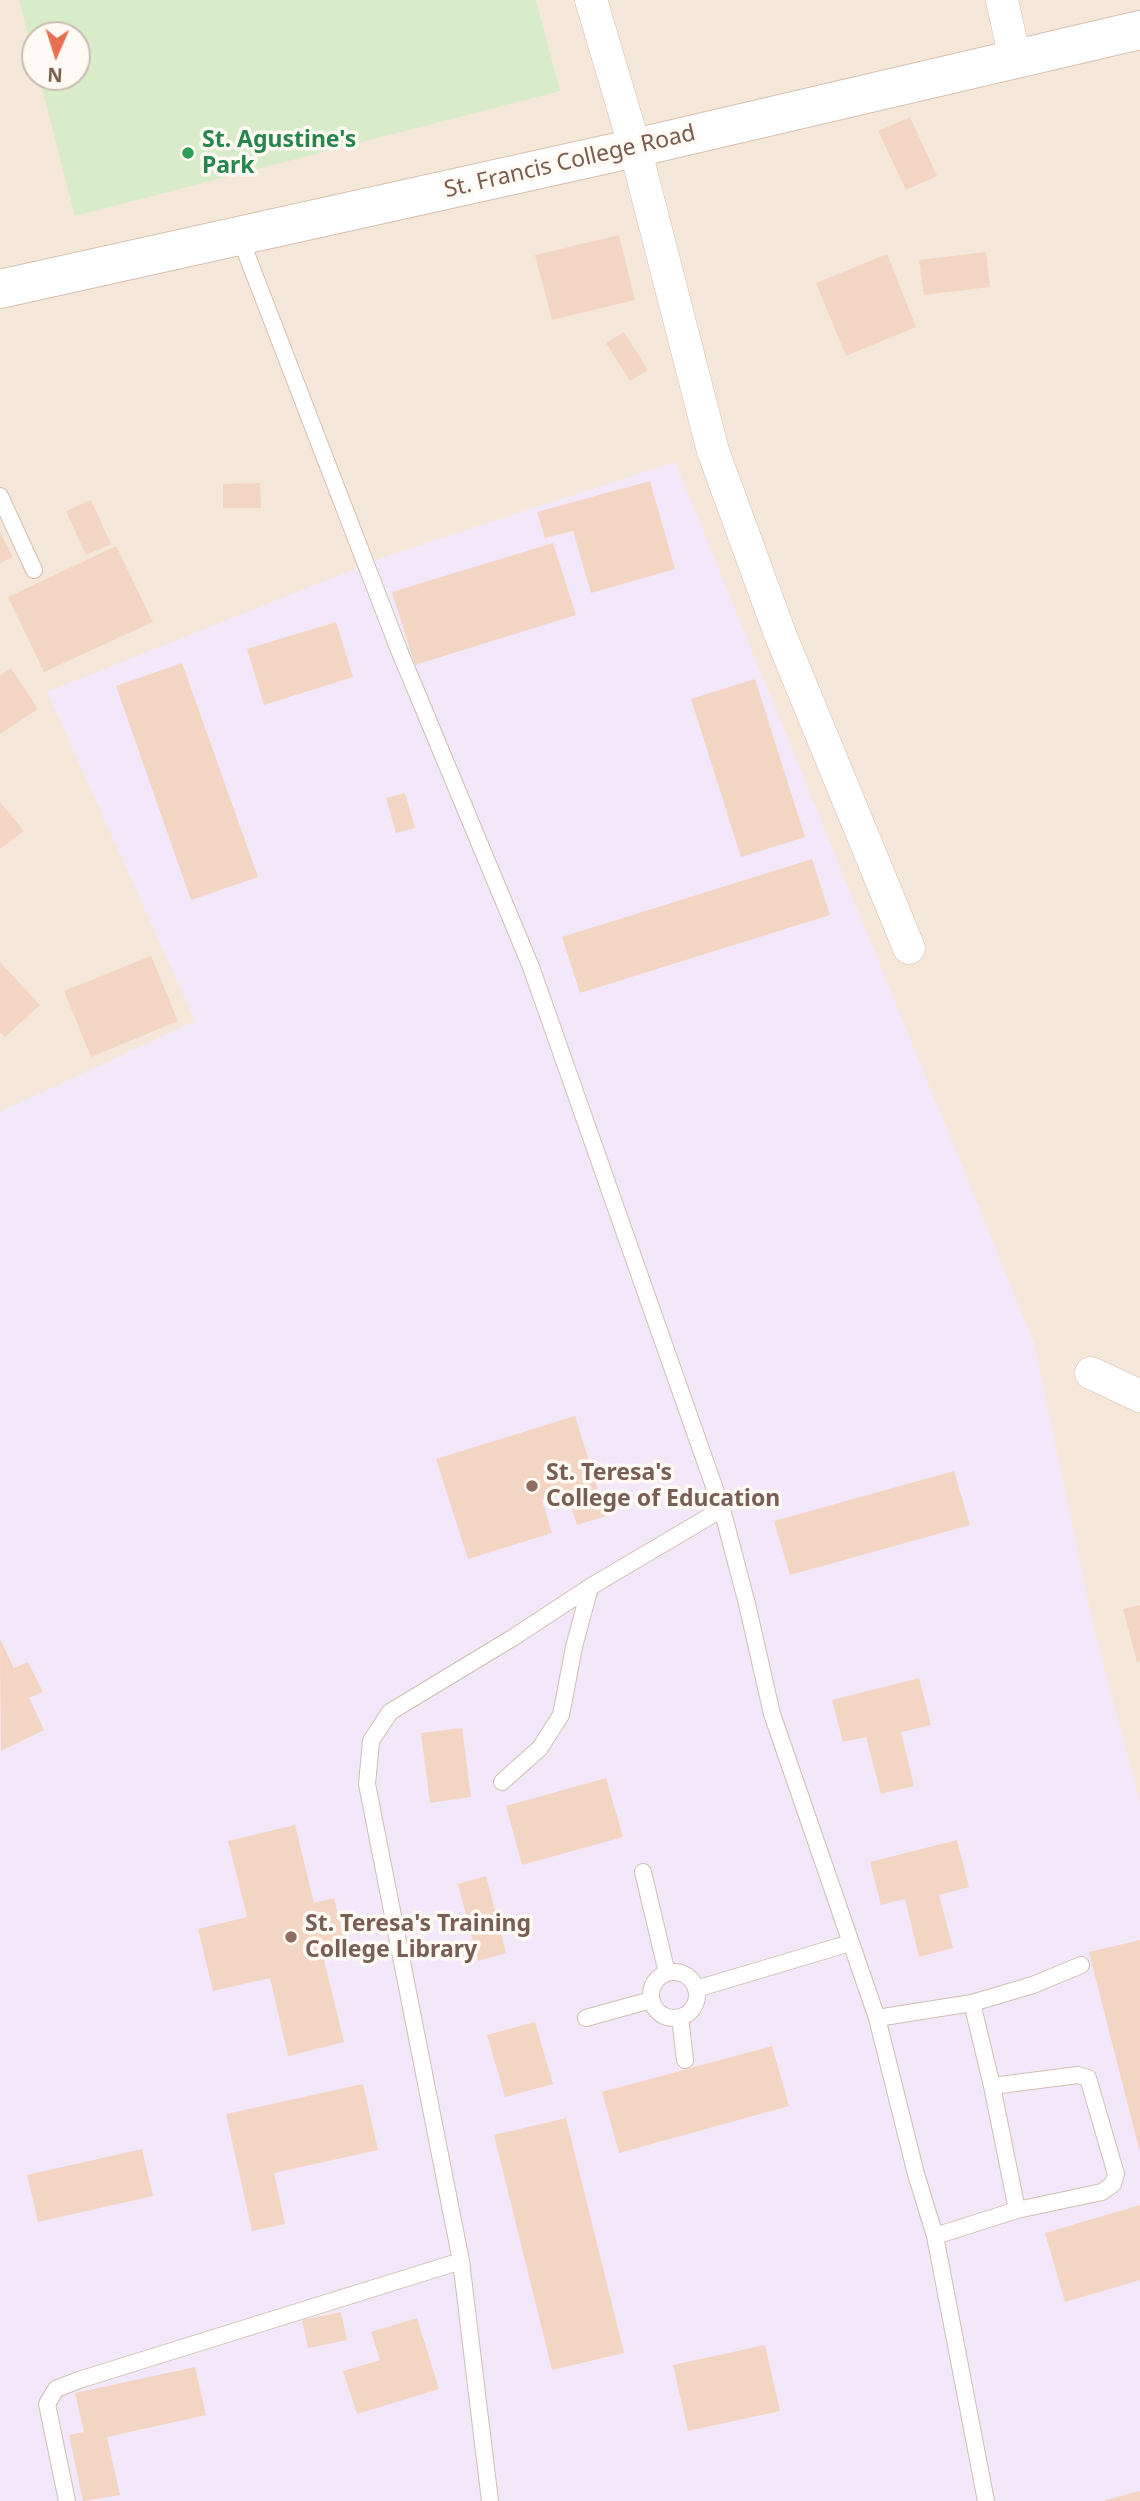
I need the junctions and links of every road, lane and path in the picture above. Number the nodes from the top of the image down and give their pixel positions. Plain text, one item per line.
1 (591, 0) edge
2 (1002, 0) edge
3 (1140, 30) edge
4 (1015, 59) junction
5 (635, 148) junction
6 (239, 235) junction
7 (0, 289) edge
8 (0, 496) edge
9 (34, 570) dead end
10 (909, 948) dead end
11 (1091, 1373) dead end
12 (1140, 1396) edge
13 (722, 1509) junction
14 (590, 1587) junction
15 (502, 1782) dead end
16 (643, 1872) dead end
17 (850, 1943) junction
18 (1081, 1965) dead end
19 (667, 1973) junction
20 (696, 1989) junction
21 (651, 2000) junction
22 (972, 2003) junction
23 (680, 2017) junction
24 (586, 2018) dead end
25 (877, 2018) junction
26 (685, 2060) dead end
27 (992, 2086) junction
28 (1017, 2210) junction
29 (935, 2236) junction
30 (461, 2261) junction
31 (66, 2501) edge
32 (490, 2501) edge
33 (986, 2501) edge

1 - 5 street
2 - 4 street
3 - 4 main road, St. Francis College Road
4 - 5 main road, St. Francis College Road
5 - 6 main road, St. Francis College Road
5 - 10 street
6 - 7 main road, St. Francis College Road
6 - 13 lane
8 - 9 lane
11 - 12 street
13 - 14 lane
13 - 17 lane
14 - 15 lane
14 - 30 lane
16 - 19 lane
17 - 20 lane
17 - 25 lane
18 - 22 lane
19 - 20 lane
19 - 21 lane
20 - 23 lane
21 - 23 lane
21 - 24 lane
22 - 25 lane
22 - 27 lane
23 - 26 lane
25 - 29 lane
27 - 28 lane
27 - 28 lane
28 - 29 lane
29 - 33 lane
30 - 31 lane
30 - 32 lane

